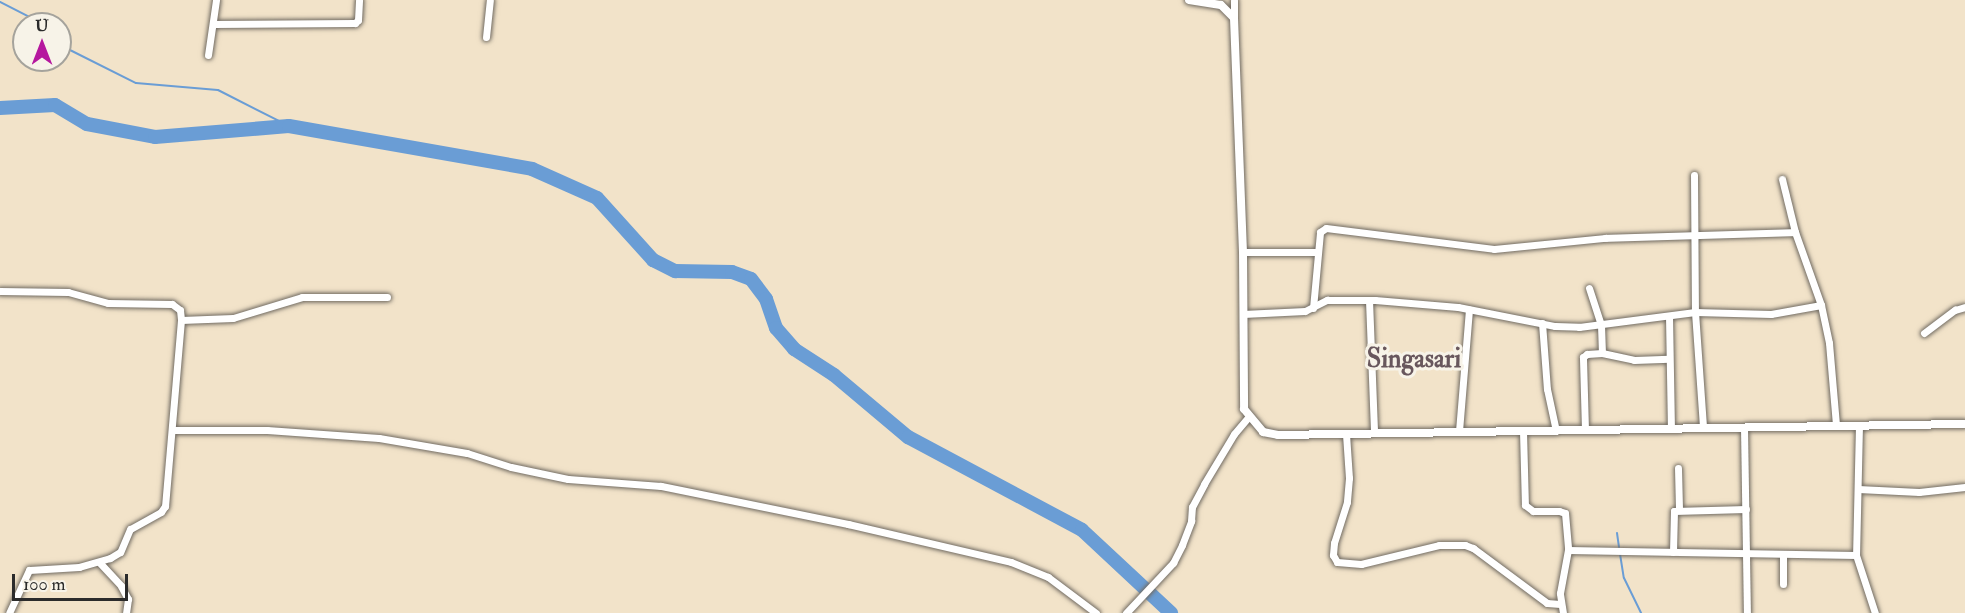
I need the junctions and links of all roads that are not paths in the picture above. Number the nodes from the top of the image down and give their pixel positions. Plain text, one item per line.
1 (216, 0) edge
2 (359, 0) edge
3 (490, 0) edge
4 (1189, 0) edge
5 (1234, 0) edge
6 (1234, 18) junction
7 (213, 24) junction
8 (486, 37) dead end
9 (208, 55) dead end
10 (1694, 175) dead end
11 (1782, 179) dead end
12 (1795, 232) junction
13 (1694, 235) junction
14 (1243, 252) junction
15 (1318, 252) junction
16 (1589, 288) dead end
17 (0, 291) edge
18 (387, 297) dead end
19 (1369, 300) junction
20 (1821, 305) junction
21 (1965, 307) edge
22 (1313, 308) junction
23 (1469, 309) junction
24 (1695, 312) junction
25 (1243, 314) junction
26 (1670, 316) junction
27 (181, 320) junction
28 (1542, 323) junction
29 (1601, 326) junction
30 (1924, 333) dead end
31 (1602, 353) junction
32 (1669, 359) junction
33 (1249, 416) junction
34 (1836, 424) junction
35 (1965, 424) edge
36 (1859, 425) junction
37 (1703, 427) junction
38 (1744, 427) junction
39 (1671, 428) junction
40 (173, 430) junction
41 (1585, 430) junction
42 (1459, 431) junction
43 (1523, 431) junction
44 (1556, 431) junction
45 (1374, 433) junction
46 (1346, 434) junction
47 (1678, 468) dead end
48 (1965, 488) edge
49 (1858, 489) junction
50 (1679, 509) junction
51 (1746, 509) junction
52 (1568, 550) junction
53 (1673, 552) junction
54 (1746, 554) junction
55 (1783, 555) junction
56 (1856, 555) junction
57 (99, 562) junction
58 (1783, 584) dead end
59 (1560, 604) junction
60 (9, 613) edge
61 (126, 613) edge
62 (1096, 613) edge
63 (1126, 613) edge
64 (1563, 613) edge
65 (1748, 613) edge
66 (1875, 613) edge

1 - 7 street
2 - 7 street
3 - 8 street
4 - 6 street
5 - 6 street
6 - 14 street
7 - 9 street
10 - 13 street
11 - 12 street
12 - 13 street
12 - 20 street
13 - 15 street
13 - 24 street
14 - 15 street
14 - 25 street
15 - 22 street
16 - 29 street
17 - 27 street
18 - 27 street
19 - 22 street
19 - 23 street
19 - 45 street
20 - 24 street
20 - 34 street
21 - 30 street
22 - 25 street
23 - 28 street
23 - 42 street
24 - 26 street
24 - 37 street
25 - 33 street
26 - 29 street
26 - 32 street
27 - 40 street
28 - 29 street
28 - 44 street
29 - 31 street
31 - 32 street
31 - 41 street
32 - 39 street
33 - 46 street
33 - 63 street
34 - 36 street
34 - 38 street
35 - 36 street
36 - 49 street
37 - 38 street
37 - 39 street
38 - 51 street
39 - 41 street
40 - 57 street
40 - 62 street
41 - 44 street
42 - 43 street
42 - 45 street
43 - 44 street
43 - 52 street
45 - 46 street
46 - 59 street
47 - 50 street
48 - 49 street
49 - 56 street
50 - 51 street
50 - 53 street
51 - 54 street
52 - 53 street
52 - 59 street
53 - 54 street
54 - 55 street
54 - 65 street
55 - 56 street
55 - 58 street
56 - 66 street
57 - 60 street
57 - 61 street
59 - 64 street

